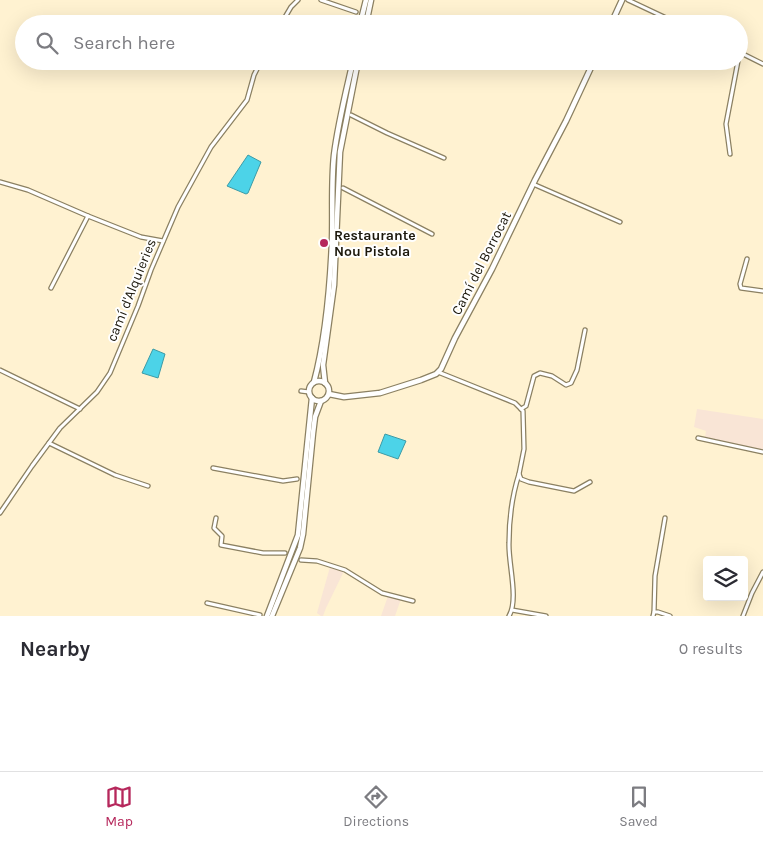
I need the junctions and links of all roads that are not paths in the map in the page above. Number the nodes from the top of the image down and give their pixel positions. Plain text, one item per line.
1 (298, 0) edge
2 (321, 0) edge
3 (366, 0) edge
4 (371, 0) edge
5 (622, 0) edge
6 (628, 0) edge
7 (356, 12) dead end
8 (286, 15) edge
9 (362, 15) edge
10 (368, 15) edge
11 (615, 15) edge
12 (660, 15) edge
13 (748, 57) edge
14 (763, 64) edge
15 (257, 70) edge
16 (350, 70) edge
17 (356, 70) edge
18 (590, 70) edge
19 (736, 70) edge
20 (352, 116) dead end
21 (730, 154) dead end
22 (444, 158) dead end
23 (0, 182) edge
24 (533, 184) junction
25 (343, 188) dead end
26 (88, 216) junction
27 (620, 222) dead end
28 (432, 234) dead end
29 (163, 241) junction
30 (747, 259) dead end
31 (51, 288) dead end
32 (763, 291) edge
33 (585, 330) dead end
34 (0, 370) edge
35 (438, 372) junction
36 (314, 382) junction
37 (325, 382) junction
38 (301, 391) dead end
39 (309, 392) junction
40 (329, 394) junction
41 (312, 398) junction
42 (321, 401) junction
43 (80, 408) junction
44 (521, 409) junction
45 (698, 438) dead end
46 (49, 443) junction
47 (763, 452) edge
48 (213, 468) dead end
49 (519, 474) junction
50 (297, 479) dead end
51 (590, 482) dead end
52 (148, 486) dead end
53 (0, 513) edge
54 (216, 518) dead end
55 (665, 518) dead end
56 (285, 553) dead end
57 (301, 560) dead end
58 (763, 572) edge
59 (413, 601) dead end
60 (206, 603) dead end
61 (512, 610) junction
62 (653, 614) edge
63 (260, 615) edge
64 (267, 616) edge
65 (272, 616) edge
66 (509, 616) edge
67 (546, 616) edge
68 (670, 616) edge
69 (744, 616) edge

1 - 8 street
2 - 7 street
3 - 9 main road
4 - 10 main road
5 - 11 main road
6 - 12 street
13 - 14 street
15 - 29 street, camí d'Alquieries
16 - 36 main road
17 - 37 main road
18 - 24 main road, Camí del Borrocat
19 - 21 street
20 - 22 street
23 - 26 street
24 - 27 street
24 - 35 main road, Camí del Borrocat
25 - 28 street
26 - 29 street
26 - 31 street
29 - 43 street, camí d'Alquieries
30 - 32 street
33 - 44 street
34 - 43 street
35 - 40 main road
35 - 44 street
36 - 37 main road
36 - 39 main road
37 - 40 main road
38 - 39 street
39 - 41 main road
40 - 42 main road
41 - 42 main road
41 - 64 main road
42 - 65 main road
43 - 46 street, camí d'Alquieries
44 - 49 street
45 - 47 street
46 - 52 street
46 - 53 street, camí d'Alquieries
48 - 50 street
49 - 51 street
49 - 61 street
54 - 56 street
55 - 62 street
57 - 59 street
58 - 69 street
60 - 63 street
61 - 66 street
61 - 67 street
62 - 68 street

